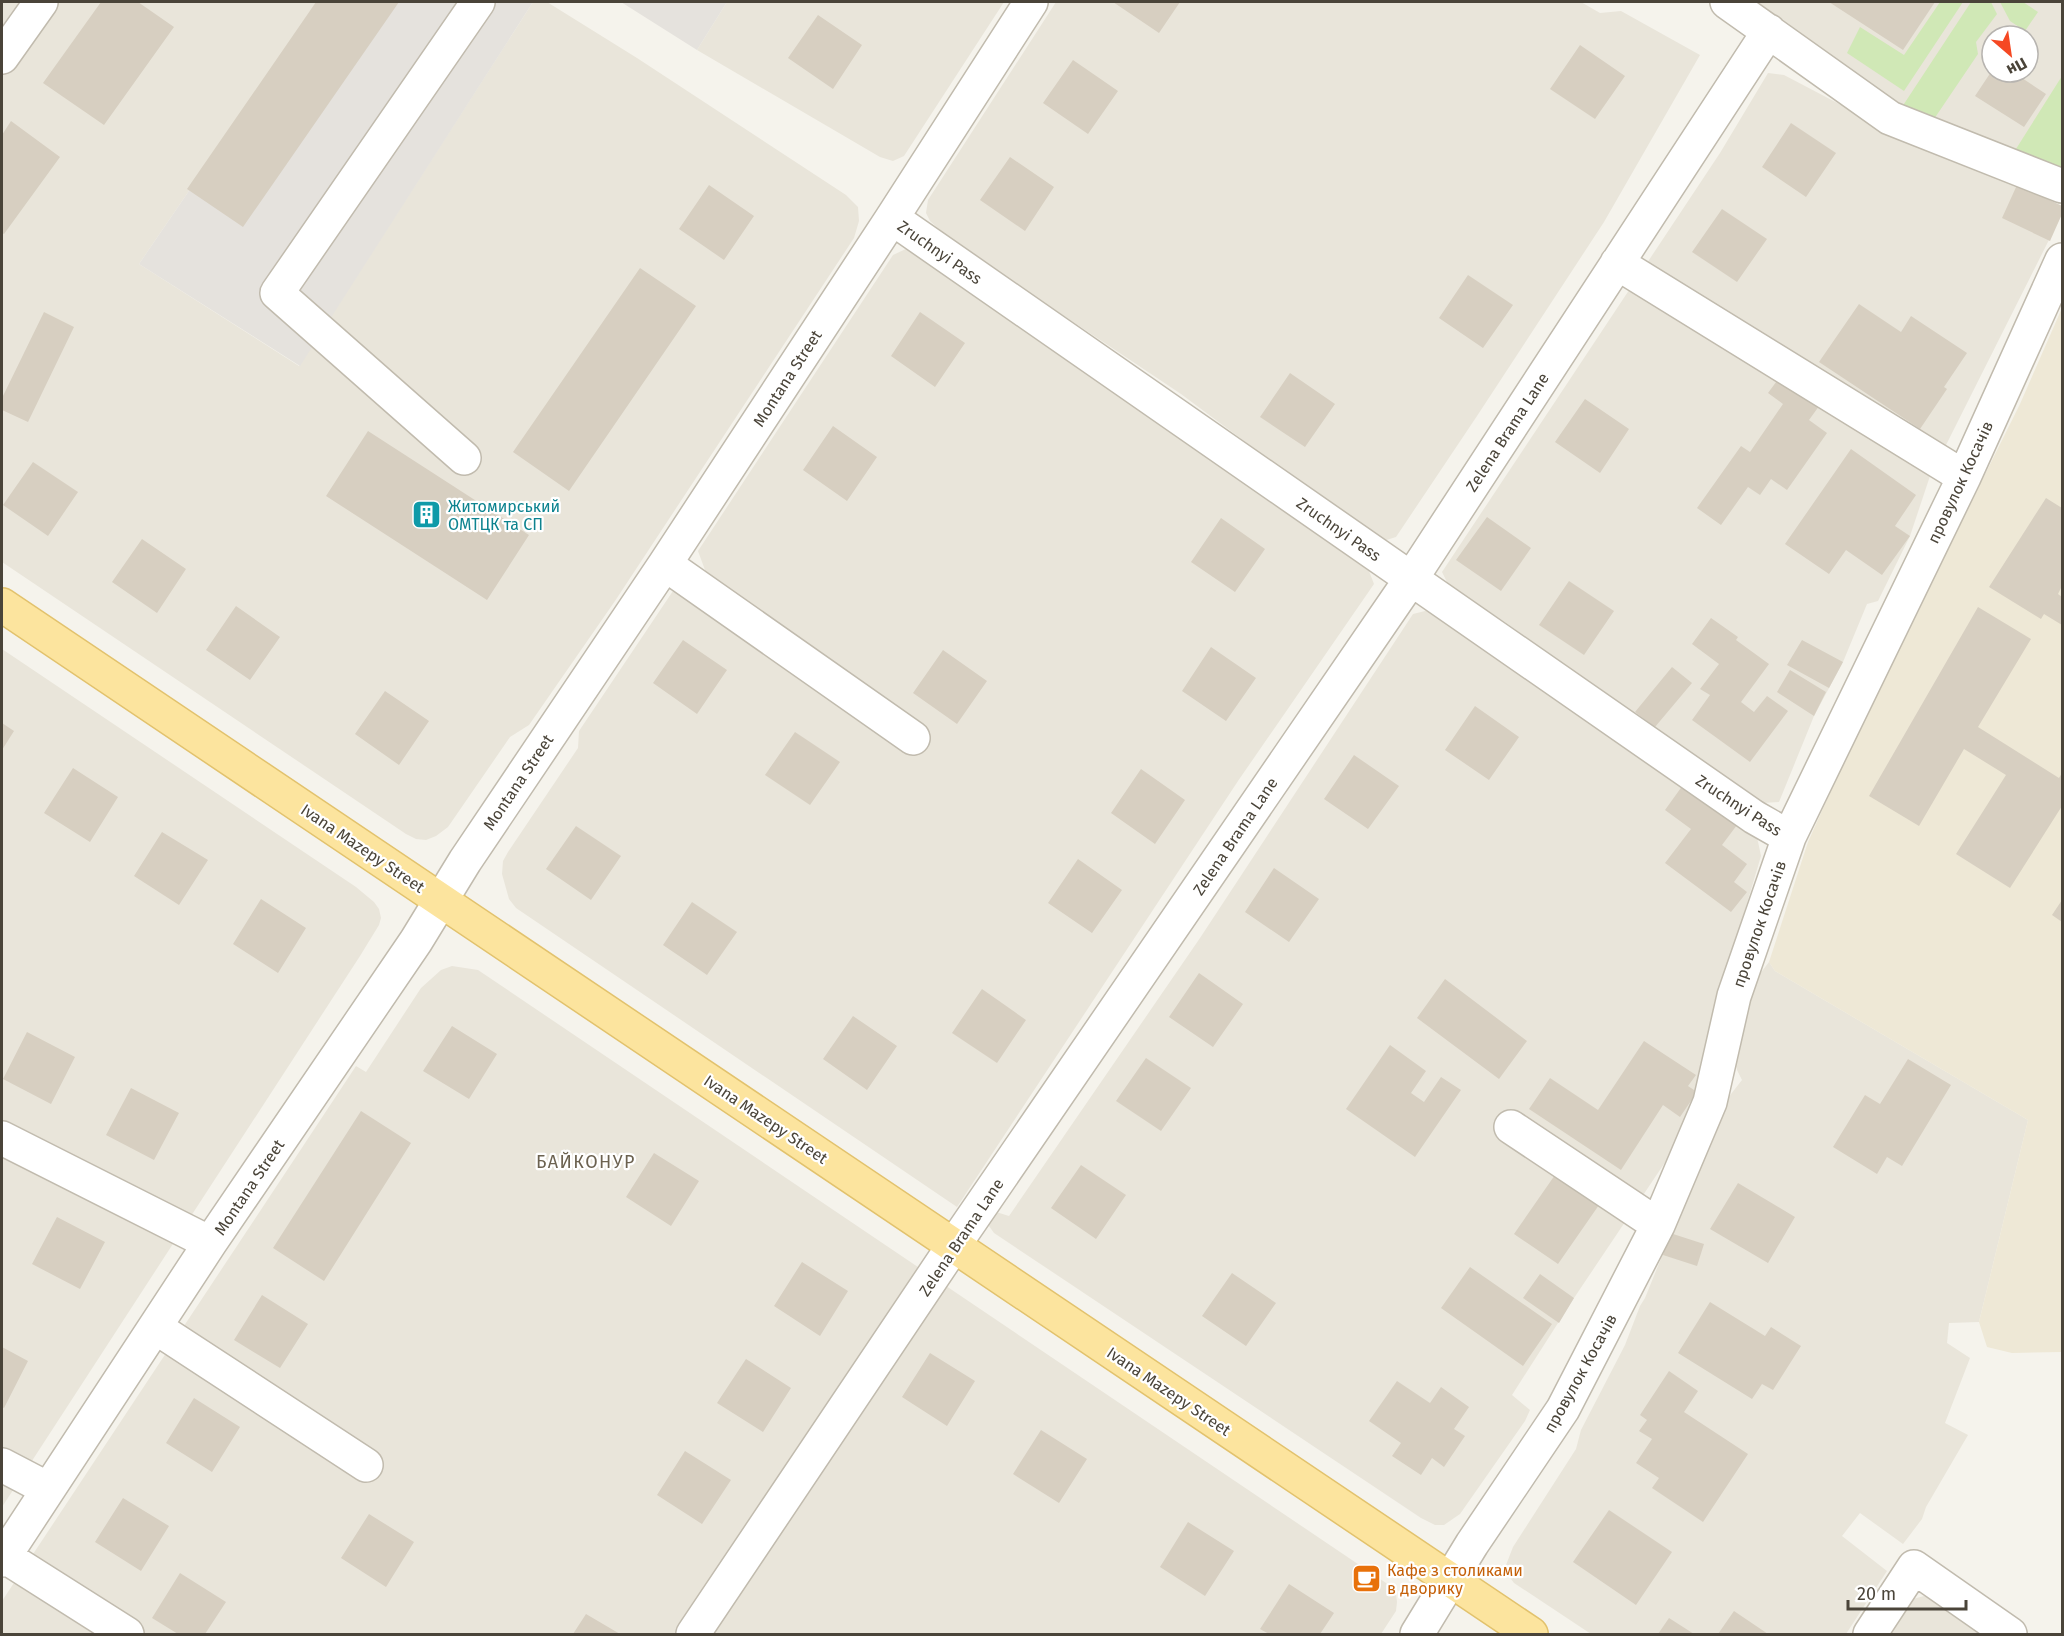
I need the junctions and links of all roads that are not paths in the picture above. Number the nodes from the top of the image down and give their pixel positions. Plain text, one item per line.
1 (40, 2) edge
2 (478, 2) edge
3 (1031, 2) edge
4 (1727, 2) edge
5 (1769, 31) junction
6 (2, 57) edge
7 (2062, 186) edge
8 (892, 218) junction
9 (2062, 260) edge
10 (1617, 263) junction
11 (464, 458) dead end
12 (1964, 477) junction
13 (665, 564) junction
14 (1411, 579) junction
15 (2, 605) edge
16 (913, 738) dead end
17 (1789, 837) junction
18 (441, 901) junction
19 (1511, 1127) dead end
20 (2, 1138) edge
21 (1658, 1225) junction
22 (210, 1244) junction
23 (954, 1245) junction
24 (155, 1327) junction
25 (2, 1465) edge
26 (366, 1465) dead end
27 (48, 1489) junction
28 (3, 1558) edge
29 (1451, 1580) junction
30 (127, 1635) edge
31 (693, 1635) edge
32 (1417, 1635) edge
33 (1531, 1635) edge
34 (1870, 1635) edge
35 (2010, 1635) edge

1 - 6 street
2 - 11 street
3 - 8 street, Montana Street
4 - 5 street
5 - 7 street
5 - 10 street, Zelena Brama Lane
8 - 13 street, Montana Street
8 - 14 street, Zruchnyi Pass
9 - 12 street, провулок Косачів
10 - 12 street
10 - 14 street, Zelena Brama Lane
12 - 17 street, провулок Косачів
13 - 16 street
13 - 18 street, Montana Street
14 - 17 street, Zruchnyi Pass
14 - 23 street, Zelena Brama Lane
15 - 18 main road, Ivana Mazepy Street
17 - 21 street, провулок Косачів
18 - 22 street, Montana Street
18 - 23 main road, Ivana Mazepy Street
19 - 21 street
20 - 22 street
21 - 29 street, провулок Косачів
22 - 24 street, Montana Street
23 - 29 main road, Ivana Mazepy Street
23 - 31 street, Zelena Brama Lane
24 - 26 street
24 - 27 street, Montana Street
25 - 27 street
27 - 28 street, Montana Street
28 - 30 street
29 - 32 street, провулок Косачів
29 - 33 main road, Ivana Mazepy Street
34 - 35 street

